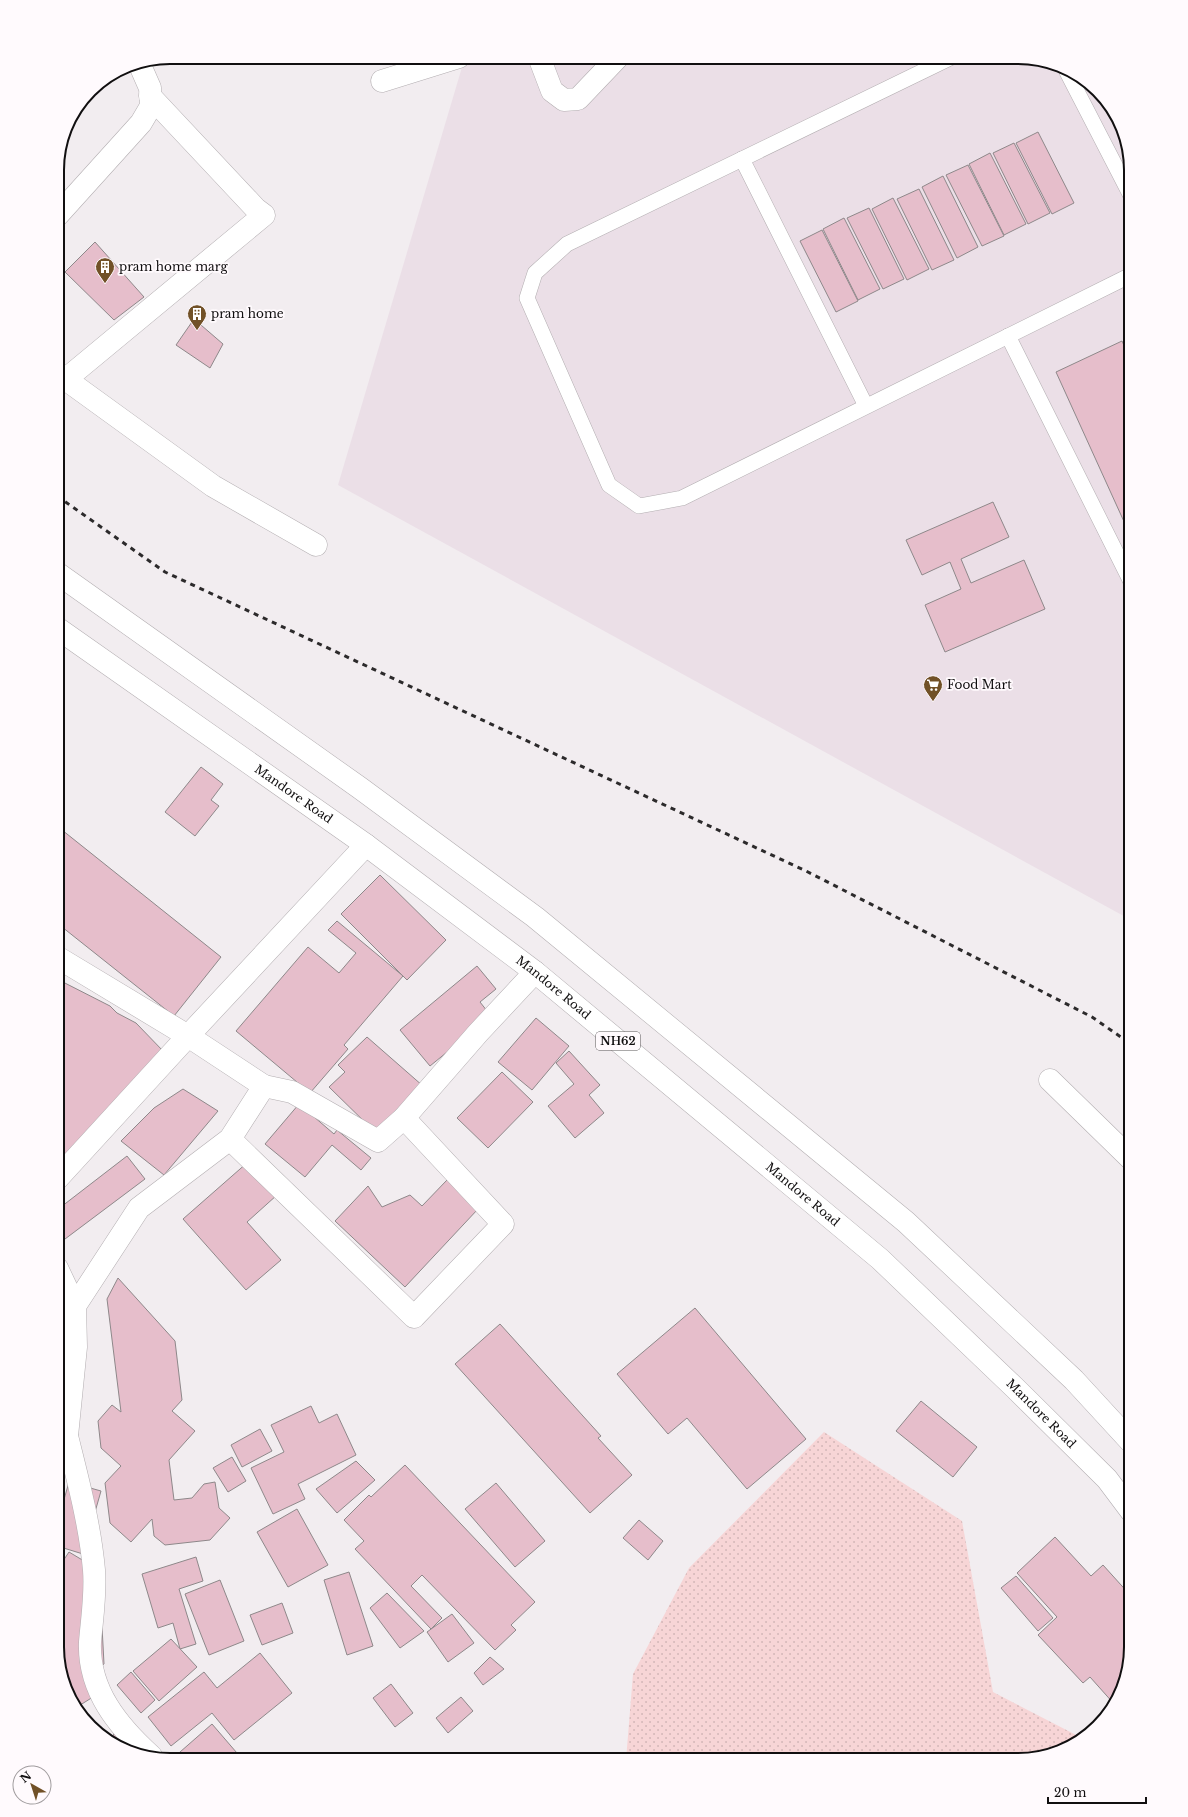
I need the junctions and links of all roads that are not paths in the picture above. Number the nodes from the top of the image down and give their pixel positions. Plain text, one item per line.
1 (436, 64) edge
2 (542, 64) edge
3 (611, 64) edge
4 (938, 64) edge
5 (141, 68) edge
6 (1070, 77) edge
7 (382, 80) dead end
8 (150, 96) junction
9 (742, 160) junction
10 (1124, 182) edge
11 (64, 208) edge
12 (1124, 278) edge
13 (1008, 336) junction
14 (64, 374) edge
15 (64, 377) edge
16 (866, 406) junction
17 (316, 545) dead end
18 (1124, 568) edge
19 (64, 578) edge
20 (64, 633) edge
21 (366, 845) junction
22 (64, 961) edge
23 (535, 972) junction
24 (188, 1036) junction
25 (1050, 1080) dead end
26 (264, 1086) junction
27 (404, 1118) junction
28 (230, 1139) junction
29 (1124, 1152) edge
30 (64, 1171) edge
31 (64, 1283) edge
32 (75, 1306) junction
33 (64, 1426) edge
34 (1124, 1434) edge
35 (64, 1446) edge
36 (1124, 1501) edge
37 (144, 1749) edge

1 - 7 main road
2 - 3 main road
4 - 9 lane
5 - 8 main road
6 - 10 lane
8 - 11 main road
8 - 14 main road
9 - 16 lane
9 - 16 lane
12 - 13 lane
13 - 16 lane
13 - 18 lane
15 - 17 main road
19 - 34 main road
20 - 21 main road, Mandore Road / NH62
21 - 23 main road, Mandore Road / NH62
21 - 24 main road
22 - 24 main road
23 - 27 main road
23 - 36 main road, Mandore Road / NH62
24 - 26 main road
24 - 30 main road
25 - 29 main road
26 - 27 main road
26 - 28 main road
27 - 28 main road
28 - 32 main road
31 - 32 main road
32 - 33 main road
35 - 37 main road

